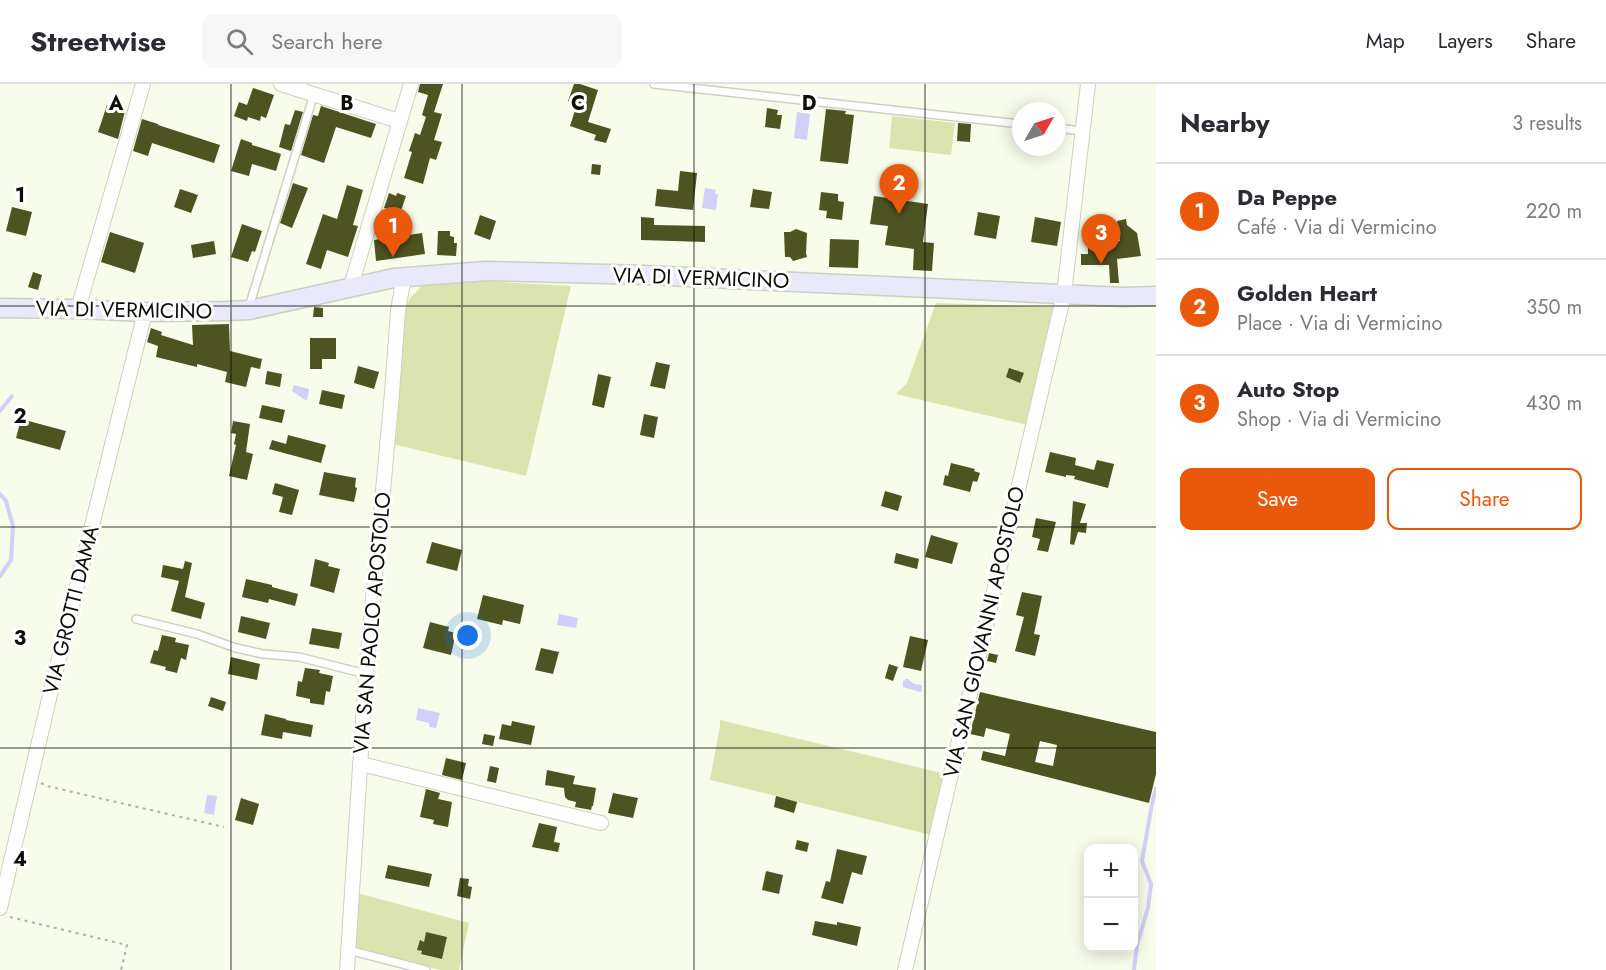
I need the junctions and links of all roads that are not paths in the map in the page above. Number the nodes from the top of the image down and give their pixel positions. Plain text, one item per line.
1 (143, 84) edge
2 (281, 84) edge
3 (411, 84) edge
4 (654, 84) edge
5 (1088, 84) edge
6 (314, 94) junction
7 (399, 121) junction
8 (1012, 123) edge
9 (1066, 129) edge
10 (1082, 131) junction
11 (404, 276) junction
12 (351, 286) junction
13 (1064, 294) junction
14 (1156, 296) edge
15 (0, 308) edge
16 (78, 309) junction
17 (249, 310) junction
18 (144, 312) junction
19 (136, 619) dead end
20 (366, 674) junction
21 (361, 764) junction
22 (601, 823) dead end
23 (5, 912) edge
24 (348, 950) junction
25 (347, 970) edge
26 (426, 970) edge
27 (905, 970) edge

1 - 16 street
2 - 6 street
3 - 7 street
4 - 8 lane
5 - 10 street, VIA SAN GIOVANNI APOSTOLO
6 - 7 street
6 - 17 lane
7 - 12 street
9 - 10 lane
10 - 13 street, VIA SAN GIOVANNI APOSTOLO
11 - 12 main road, VIA DI VERMICINO
11 - 13 main road, VIA DI VERMICINO
11 - 20 street, VIA SAN PAOLO APOSTOLO
12 - 17 main road, VIA DI VERMICINO
13 - 14 main road, VIA DI VERMICINO
13 - 27 street, VIA SAN GIOVANNI APOSTOLO
15 - 16 main road, VIA DI VERMICINO
16 - 18 main road, VIA DI VERMICINO
17 - 18 main road, VIA DI VERMICINO
18 - 23 street, VIA GROTTI DAMA
19 - 20 lane
20 - 21 street, VIA SAN PAOLO APOSTOLO
21 - 22 street
21 - 24 street, VIA SAN PAOLO APOSTOLO
24 - 25 street, VIA SAN PAOLO APOSTOLO
24 - 26 lane

